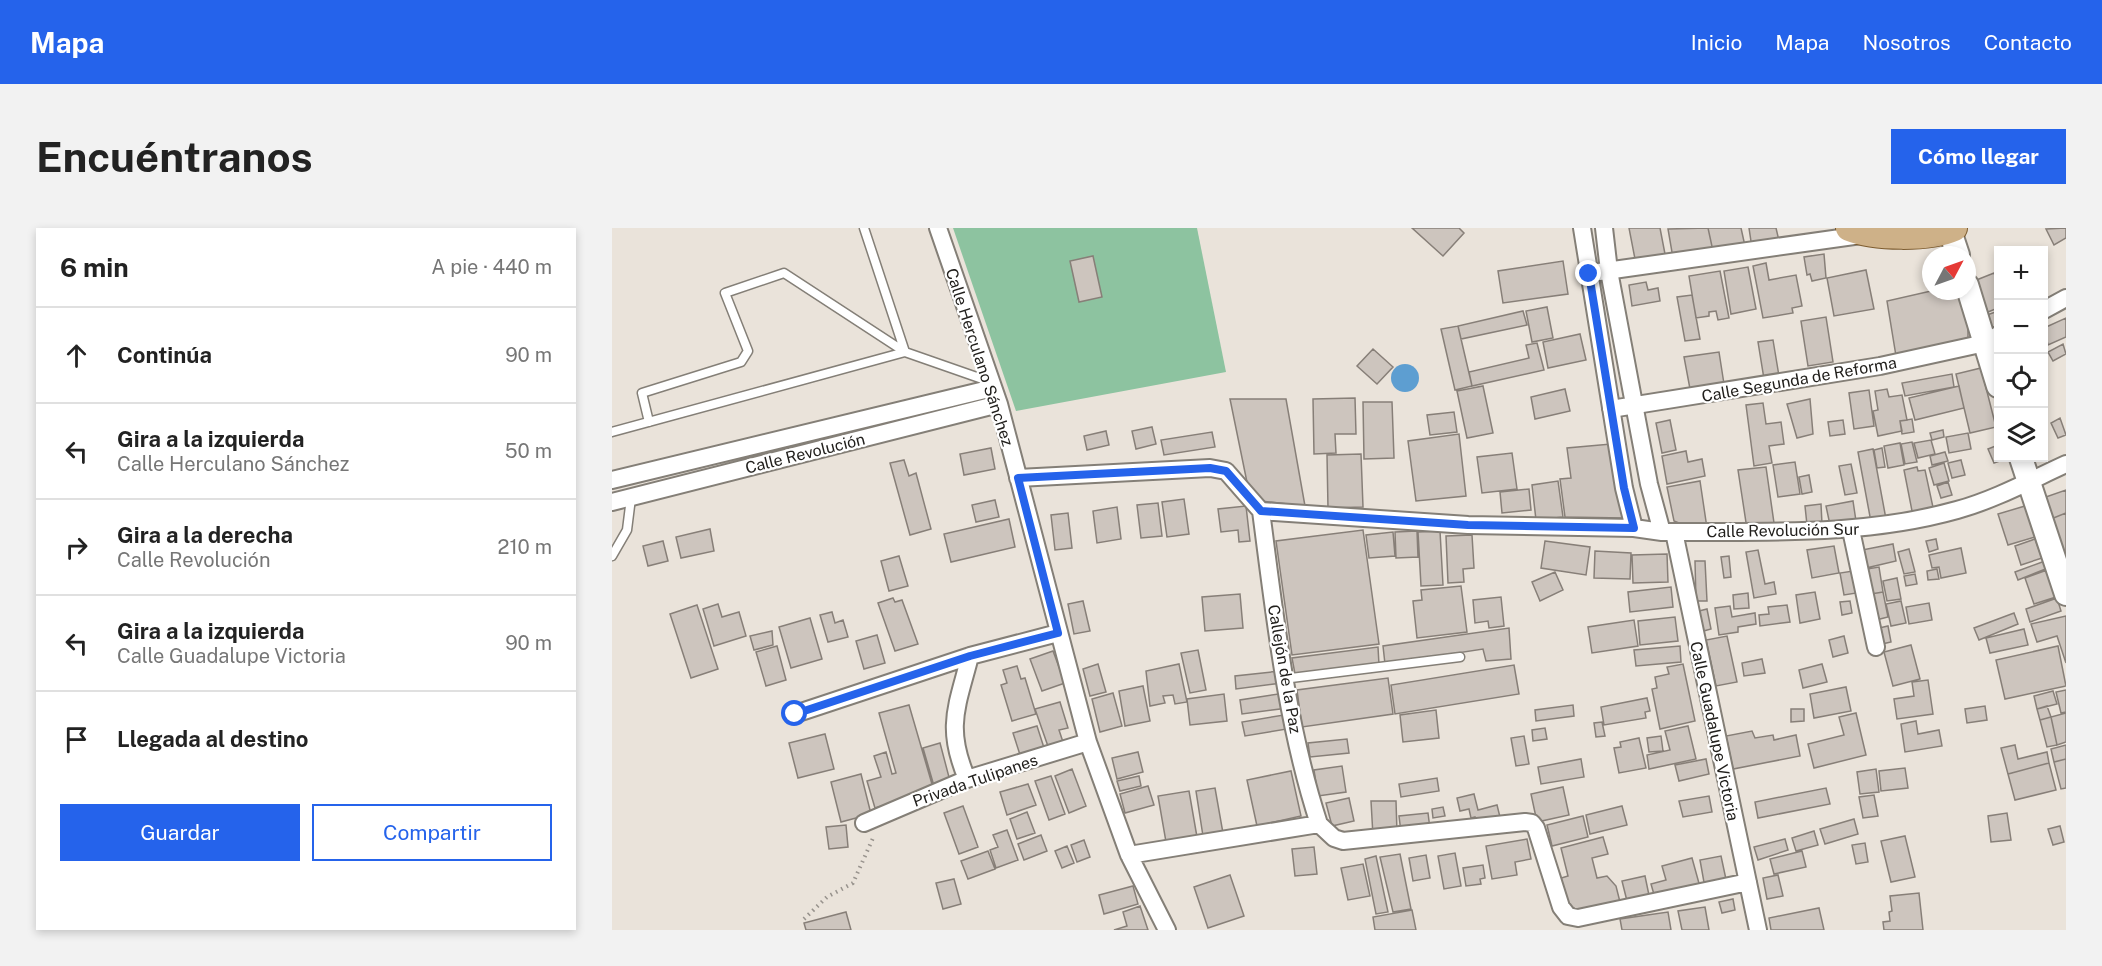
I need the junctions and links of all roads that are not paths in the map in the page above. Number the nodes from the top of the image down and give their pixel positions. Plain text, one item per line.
1 (864, 228) edge
2 (938, 228) edge
3 (1582, 228) edge
4 (1604, 228) edge
5 (1951, 229) edge
6 (1857, 231) edge
7 (1956, 246) edge
8 (1609, 271) junction
9 (1589, 274) junction
10 (2066, 298) edge
11 (1974, 300) edge
12 (2048, 307) edge
13 (1992, 339) edge
14 (905, 352) junction
15 (1994, 355) edge
16 (994, 391) junction
17 (1635, 407) junction
18 (1611, 409) junction
19 (649, 422) junction
20 (612, 432) edge
21 (2022, 462) edge
22 (2066, 464) edge
23 (1018, 478) junction
24 (612, 480) edge
25 (2028, 481) junction
26 (631, 497) junction
27 (612, 502) edge
28 (1261, 511) junction
29 (1634, 528) junction
30 (1851, 530) junction
31 (1668, 532) junction
32 (612, 556) edge
33 (2066, 594) edge
34 (1058, 633) junction
35 (1876, 647) dead end
36 (970, 656) junction
37 (1460, 657) dead end
38 (1283, 679) junction
39 (795, 714) dead end
40 (1088, 742) junction
41 (967, 779) junction
42 (864, 823) dead end
43 (1319, 824) junction
44 (1129, 855) junction
45 (1748, 882) junction
46 (1167, 930) edge
47 (1758, 930) edge

1 - 14 lane
2 - 16 street, Calle Herculano Sánchez
3 - 9 street
4 - 8 street, Calle Guadalupe Victoria
5 - 6 main road
5 - 7 street
6 - 8 street
8 - 9 street
8 - 17 street, Calle Guadalupe Victoria
9 - 18 street
10 - 12 street
11 - 13 street
13 - 15 street
13 - 17 street, Calle Segunda de Reforma
14 - 16 lane
14 - 19 lane
14 - 19 lane
16 - 23 street, Calle Herculano Sánchez
16 - 24 street, Calle Revolución
16 - 26 street, Calle Revolución
17 - 18 street, Calle Segunda de Reforma
17 - 31 street, Calle Guadalupe Victoria
18 - 29 street
19 - 20 lane
21 - 25 street
22 - 25 street, Calle Revolución Sur
23 - 28 street
23 - 34 street, Calle Herculano Sánchez
25 - 30 street, Calle Revolución Sur
25 - 33 street
26 - 27 street, Calle Revolución
26 - 32 lane
28 - 29 street
28 - 38 street, Callejón de la Paz
29 - 31 street, Calle Revolución Sur
30 - 31 street, Calle Revolución Sur
30 - 35 street
31 - 45 street, Calle Guadalupe Victoria
34 - 36 street
34 - 40 street, Calle Herculano Sánchez
36 - 39 street
36 - 41 street
37 - 38 lane
38 - 43 street, Callejón de la Paz
40 - 41 street, Privada Tulipanes
40 - 44 street, Calle Herculano Sánchez
41 - 42 street, Privada Tulipanes
43 - 44 street
43 - 45 street
44 - 46 street, Calle Herculano Sánchez
45 - 47 street, Calle Guadalupe Victoria

